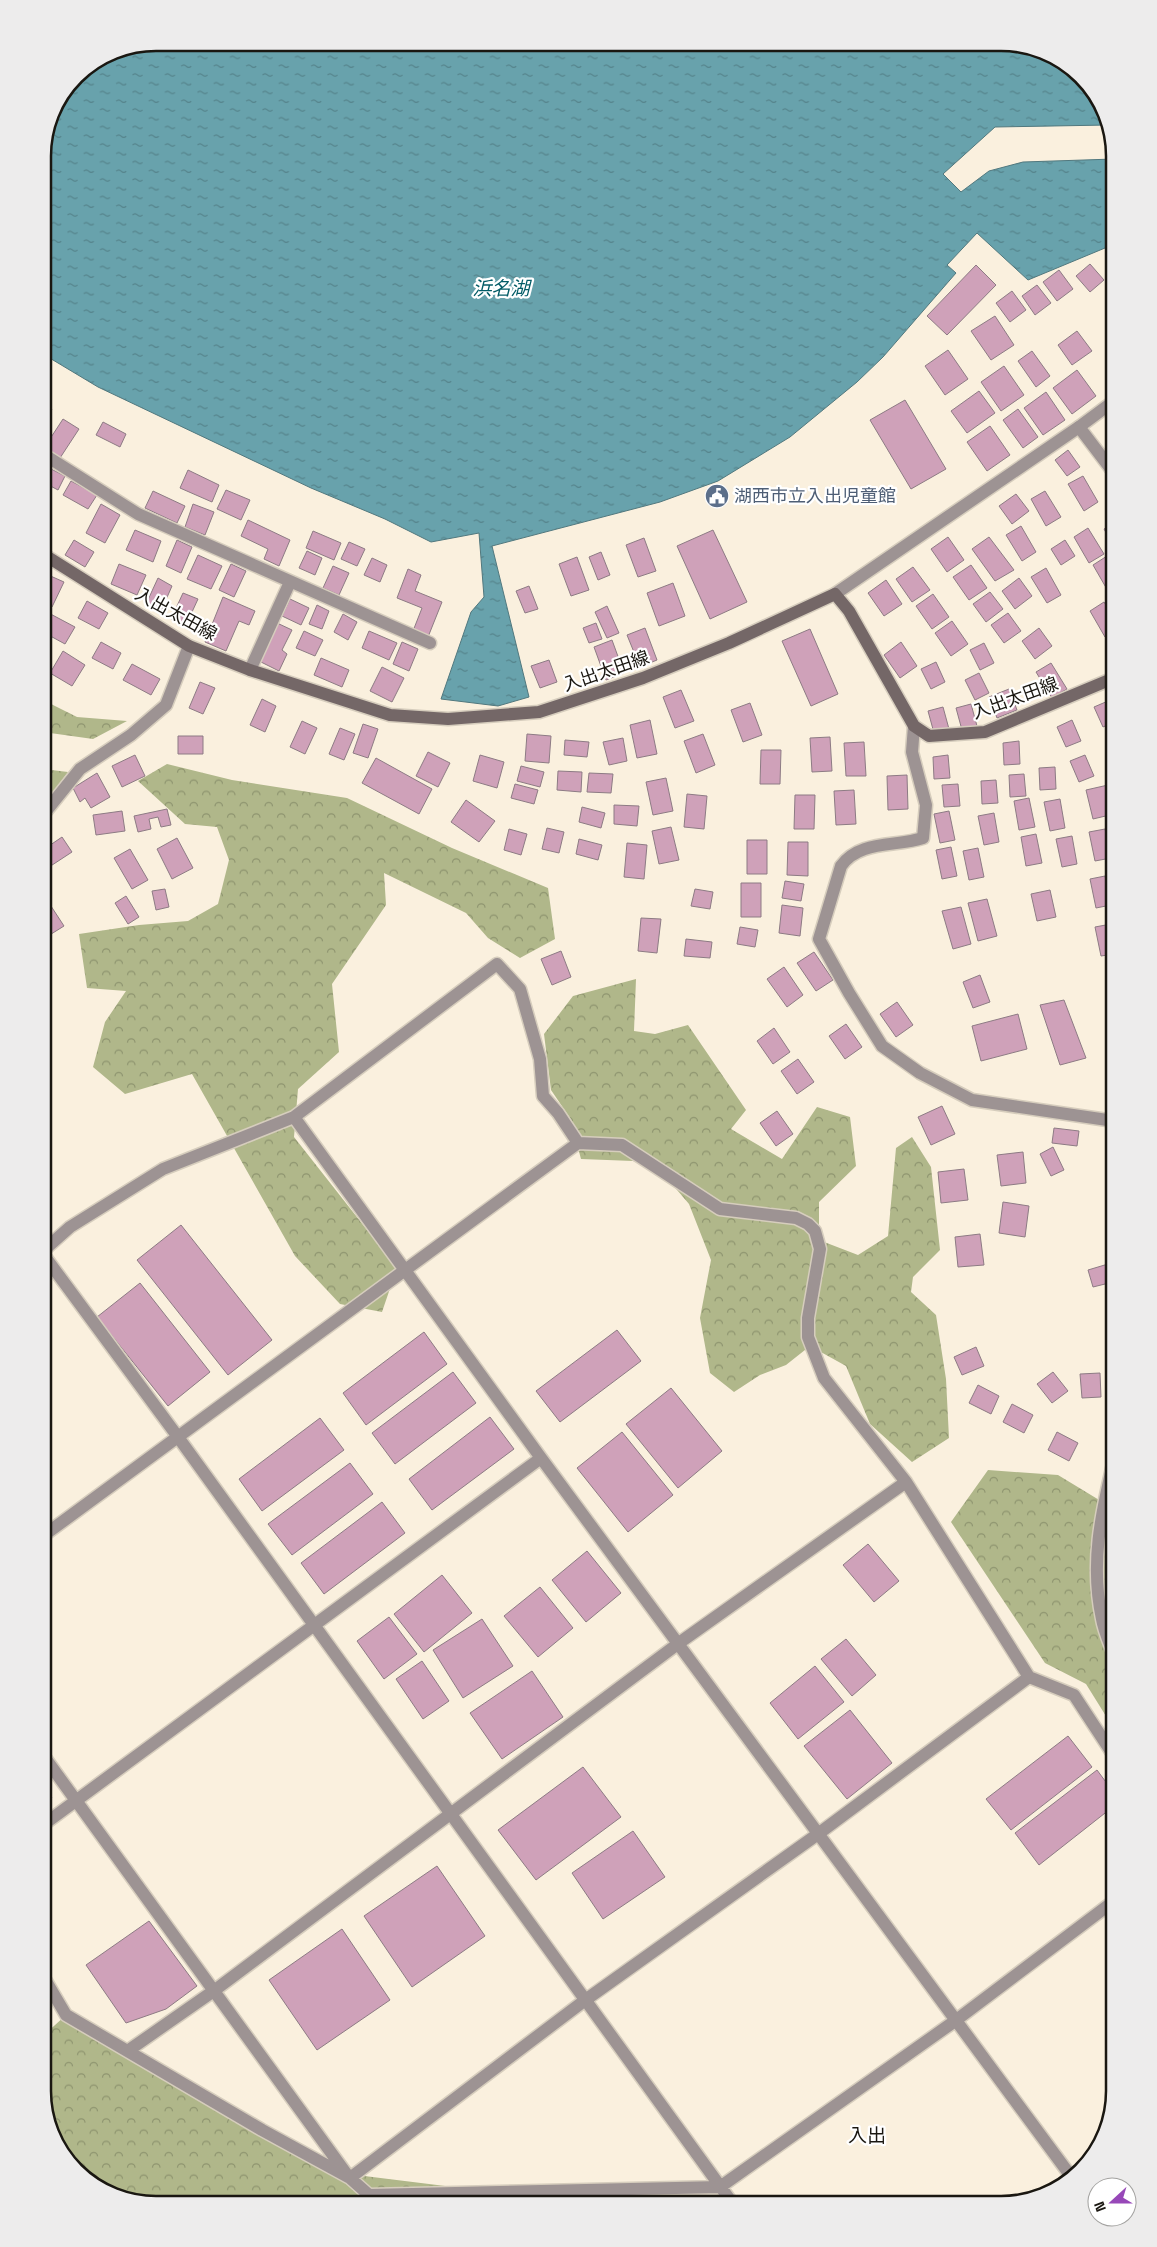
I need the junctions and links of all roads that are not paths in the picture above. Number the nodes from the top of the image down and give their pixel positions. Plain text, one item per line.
1 (1106, 407) edge
2 (1079, 427) junction
3 (51, 459) edge
4 (1106, 462) edge
5 (51, 559) edge
6 (290, 582) junction
7 (835, 594) junction
8 (430, 643) dead end
9 (189, 646) junction
10 (250, 670) junction
11 (1106, 681) edge
12 (914, 726) junction
13 (51, 805) edge
14 (294, 1117) junction
15 (1106, 1120) edge
16 (578, 1143) junction
17 (51, 1245) edge
18 (51, 1263) edge
19 (405, 1269) junction
20 (178, 1437) junction
21 (541, 1458) junction
22 (906, 1482) junction
23 (1106, 1498) edge
24 (51, 1530) edge
25 (312, 1625) junction
26 (1106, 1632) edge
27 (679, 1643) junction
28 (1029, 1678) junction
29 (1106, 1744) edge
30 (51, 1767) edge
31 (76, 1801) junction
32 (451, 1813) junction
33 (51, 1819) edge
34 (818, 1834) junction
35 (1106, 1908) edge
36 (215, 1990) junction
37 (51, 1991) edge
38 (584, 2001) junction
39 (955, 2021) junction
40 (129, 2050) junction
41 (1068, 2172) edge
42 (350, 2178) junction
43 (720, 2187) junction
44 (727, 2196) edge

1 - 2 street
2 - 4 street
2 - 7 street
3 - 6 street
5 - 9 main road, 入出太田線
6 - 8 street
6 - 10 street
7 - 10 main road, 入出太田線
7 - 12 main road
9 - 10 main road, 入出太田線
9 - 13 street
11 - 12 main road, 入出太田線
12 - 15 street
14 - 16 street
14 - 17 street
14 - 19 street
16 - 19 street
16 - 22 street
18 - 20 street
19 - 20 street
19 - 21 street
20 - 24 street
20 - 25 street
21 - 25 street
21 - 27 street
22 - 27 street
22 - 28 street
23 - 26 street
25 - 31 street
25 - 32 street
27 - 32 street
27 - 34 street
28 - 29 street
28 - 34 street
30 - 31 street
31 - 33 street
31 - 36 street
32 - 36 street
32 - 38 street
34 - 38 street
34 - 39 street
35 - 39 street
36 - 40 street
36 - 42 street
37 - 40 street
38 - 42 street
38 - 43 street
39 - 41 street
39 - 43 street
40 - 42 street
42 - 43 street
43 - 44 street

